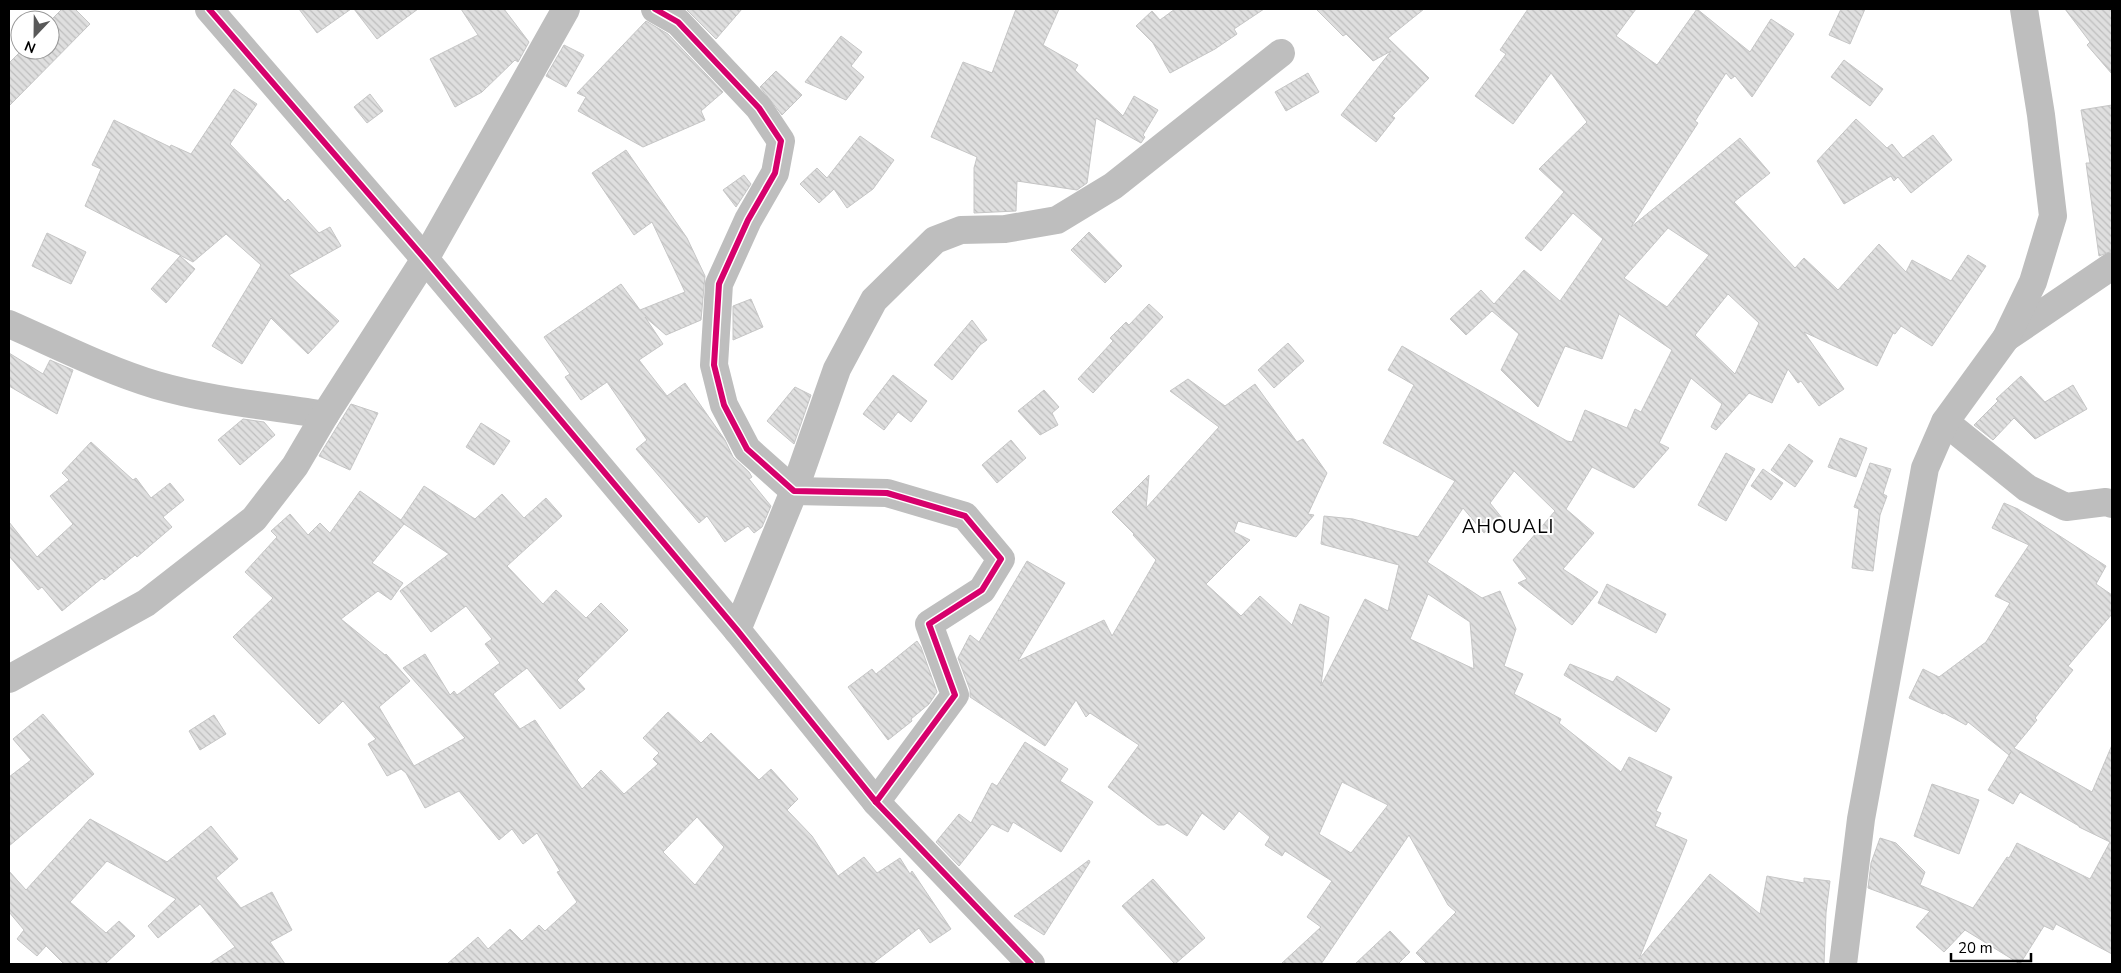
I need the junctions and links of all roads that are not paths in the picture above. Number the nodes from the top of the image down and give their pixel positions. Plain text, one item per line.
1 (209, 9) edge
2 (566, 9) edge
3 (655, 9) edge
4 (2024, 9) edge
5 (1281, 54) dead end
6 (425, 259) junction
7 (2112, 266) edge
8 (9, 324) edge
9 (2006, 338) junction
10 (325, 415) junction
11 (1945, 422) junction
12 (794, 491) junction
13 (2112, 504) edge
14 (737, 630) junction
15 (9, 679) edge
16 (876, 802) junction
17 (1031, 964) edge
18 (1843, 964) edge

1 - 6 street
2 - 6 street
3 - 12 street
4 - 9 street
5 - 12 street
6 - 10 street
6 - 14 street
7 - 9 street
8 - 10 street
9 - 11 street
10 - 15 street
11 - 13 street
11 - 18 street
12 - 14 street
12 - 16 street
14 - 16 street
16 - 17 street

